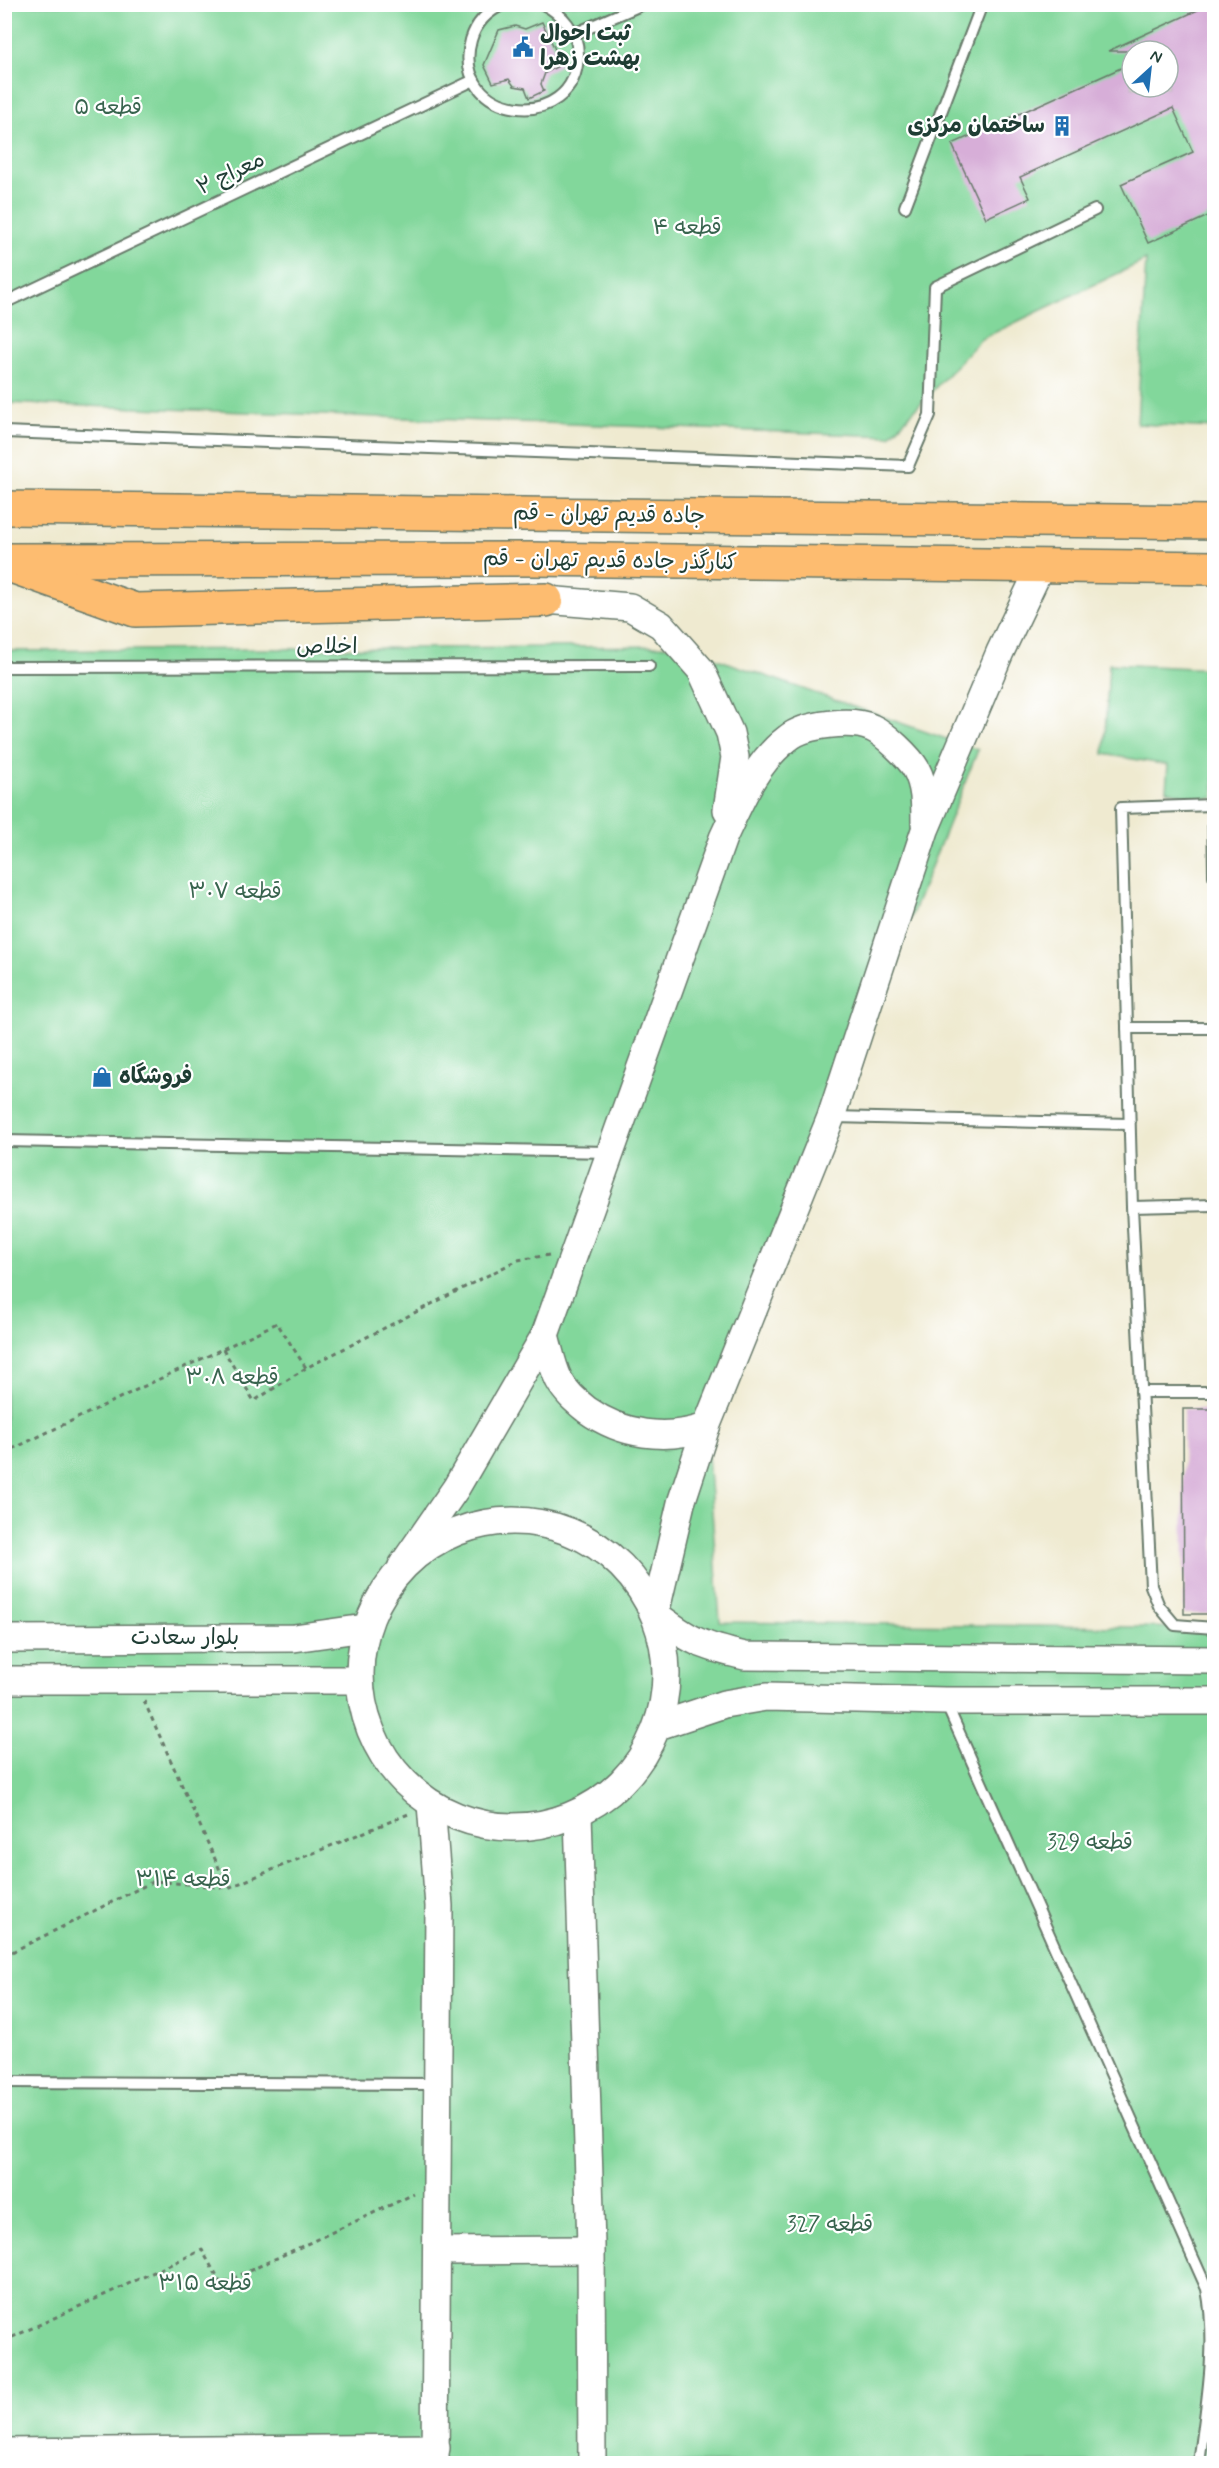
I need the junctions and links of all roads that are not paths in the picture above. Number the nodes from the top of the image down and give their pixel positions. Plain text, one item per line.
1 (543, 4) edge
2 (643, 4) edge
3 (982, 4) edge
4 (497, 6) edge
5 (574, 34) junction
6 (474, 80) junction
7 (905, 207) dead end
8 (1095, 210) dead end
9 (4, 303) edge
10 (4, 432) edge
11 (4, 508) edge
12 (1215, 522) edge
13 (4, 561) edge
14 (1041, 566) junction
15 (1215, 568) edge
16 (546, 600) joint
17 (649, 666) dead end
18 (4, 667) edge
19 (1214, 805) edge
20 (925, 830) junction
21 (723, 838) junction
22 (1215, 876) edge
23 (1127, 1028) junction
24 (1215, 1028) edge
25 (831, 1117) junction
26 (1129, 1124) junction
27 (4, 1141) edge
28 (610, 1152) junction
29 (1215, 1205) edge
30 (1132, 1207) junction
31 (545, 1335) junction
32 (1141, 1392) junction
33 (1215, 1392) edge
34 (706, 1427) junction
35 (402, 1566) junction
36 (655, 1614) junction
37 (365, 1628) junction
38 (1215, 1628) edge
39 (4, 1639) edge
40 (1215, 1660) edge
41 (4, 1680) edge
42 (359, 1680) junction
43 (945, 1701) junction
44 (1215, 1701) edge
45 (658, 1726) junction
46 (431, 1804) junction
47 (578, 1814) junction
48 (4, 2082) edge
49 (438, 2084) junction
50 (590, 2250) junction
51 (437, 2251) junction
52 (4, 2452) edge
53 (436, 2456) edge
54 (592, 2463) edge
55 (1199, 2463) edge

1 - 5 lane
2 - 5 lane
3 - 7 lane
4 - 6 lane
5 - 6 lane
6 - 9 lane, معراج ۲
8 - 10 lane
11 - 12 highway, جاده قدیم تهران - قم
13 - 14 highway, کنارگذر جاده قدیم تهران - قم
13 - 16 highway
14 - 15 highway, کنارگذر جاده قدیم تهران - قم
14 - 20 street
16 - 21 street
17 - 18 lane, اخلاص
19 - 22 lane
19 - 23 lane
20 - 21 street
20 - 25 street
21 - 28 street
23 - 24 lane
23 - 26 lane
25 - 26 lane
25 - 34 street
26 - 30 lane
27 - 28 lane
28 - 31 street
29 - 30 lane
30 - 32 lane
31 - 34 street
31 - 35 street
32 - 33 lane
32 - 38 lane
34 - 36 street
35 - 36 street
35 - 37 street
36 - 40 street
36 - 45 street
37 - 39 street, بلوار سعادت
37 - 42 street
41 - 42 street, بلوار سعادت
42 - 46 street
43 - 44 street
43 - 45 street
43 - 55 lane
45 - 47 street
46 - 47 street
46 - 49 street
47 - 50 street
48 - 49 lane
49 - 51 street
50 - 51 street
50 - 54 street
51 - 53 street
52 - 53 street

